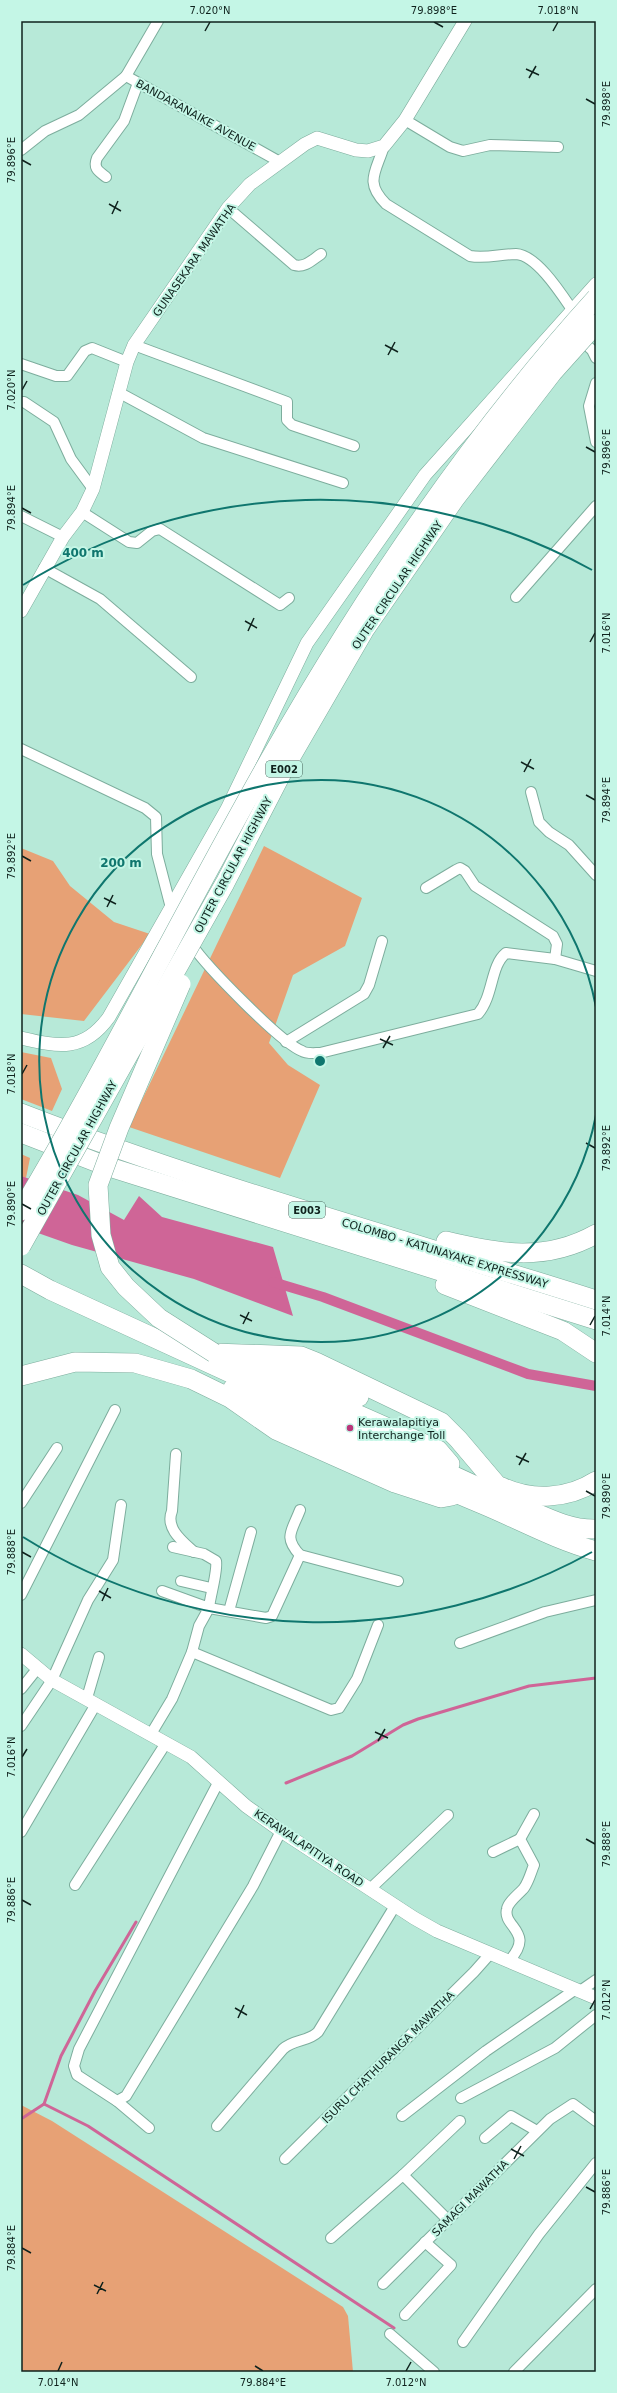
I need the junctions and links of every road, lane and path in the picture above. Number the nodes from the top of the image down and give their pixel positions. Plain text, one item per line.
1 (158, 21) edge
2 (465, 21) edge
3 (126, 76) junction
4 (138, 83) junction
5 (405, 120) junction
6 (384, 146) junction
7 (558, 147) dead end
8 (21, 150) edge
9 (280, 162) junction
10 (106, 177) dead end
11 (228, 208) junction
12 (321, 254) dead end
13 (596, 284) edge
14 (596, 298) edge
15 (573, 311) junction
16 (562, 322) junction
17 (596, 324) edge
18 (134, 345) junction
19 (596, 358) edge
20 (126, 362) junction
21 (21, 364) edge
22 (596, 382) edge
23 (118, 392) junction
24 (24, 402) dead end
25 (596, 442) edge
26 (354, 446) dead end
27 (343, 483) dead end
28 (93, 489) junction
29 (596, 506) edge
30 (82, 512) junction
31 (21, 516) edge
32 (63, 537) junction
33 (44, 568) junction
34 (516, 597) dead end
35 (289, 598) dead end
36 (21, 611) edge
37 (191, 677) dead end
38 (21, 749) edge
39 (531, 792) dead end
40 (596, 875) edge
41 (225, 884) junction
42 (426, 888) dead end
43 (172, 908) junction
44 (382, 941) dead end
45 (555, 959) junction
46 (596, 971) edge
47 (21, 1038) edge
48 (286, 1042) junction
49 (21, 1113) edge
50 (21, 1133) edge
51 (260, 1195) junction
52 (22, 1209) edge
53 (298, 1227) junction
54 (596, 1234) edge
55 (21, 1246) edge
56 (21, 1274) edge
57 (21, 1286) edge
58 (596, 1300) edge
59 (596, 1320) edge
60 (214, 1353) junction
61 (596, 1353) edge
62 (261, 1368) junction
63 (21, 1376) edge
64 (223, 1383) junction
65 (115, 1410) dead end
66 (57, 1448) dead end
67 (438, 1450) junction
68 (176, 1454) dead end
69 (464, 1471) junction
70 (596, 1481) edge
71 (496, 1485) junction
72 (476, 1502) junction
73 (21, 1503) edge
74 (121, 1504) dead end
75 (300, 1510) dead end
76 (499, 1511) junction
77 (596, 1529) edge
78 (251, 1532) dead end
79 (596, 1536) edge
80 (173, 1547) dead end
81 (596, 1551) edge
82 (194, 1552) junction
83 (300, 1555) junction
84 (182, 1580) dead end
85 (398, 1581) dead end
86 (211, 1588) junction
87 (162, 1592) dead end
88 (21, 1595) edge
89 (596, 1600) edge
90 (209, 1608) junction
91 (229, 1611) junction
92 (378, 1625) dead end
93 (460, 1644) dead end
94 (192, 1652) junction
95 (21, 1654) edge
96 (99, 1657) dead end
97 (37, 1669) junction
98 (52, 1680) junction
99 (21, 1689) edge
100 (91, 1701) junction
101 (21, 1726) edge
102 (151, 1734) junction
103 (166, 1742) junction
104 (219, 1781) junction
105 (534, 1814) dead end
106 (448, 1815) dead end
107 (281, 1831) junction
108 (21, 1832) edge
109 (520, 1839) junction
110 (493, 1852) dead end
111 (75, 1885) dead end
112 (370, 1889) junction
113 (395, 1906) junction
114 (490, 1954) junction
115 (509, 1961) junction
116 (596, 1980) edge
117 (578, 1990) junction
118 (596, 1998) edge
119 (596, 2015) edge
120 (461, 2098) dead end
121 (117, 2101) junction
122 (402, 2116) dead end
123 (460, 2121) dead end
124 (596, 2121) edge
125 (217, 2126) dead end
126 (149, 2128) dead end
127 (537, 2131) junction
128 (485, 2138) dead end
129 (285, 2159) dead end
130 (596, 2163) edge
131 (402, 2175) junction
132 (448, 2220) junction
133 (331, 2238) dead end
134 (425, 2242) junction
135 (384, 2284) dead end
136 (596, 2289) edge
137 (405, 2315) dead end
138 (390, 2334) dead end
139 (463, 2342) dead end
140 (434, 2372) edge
141 (514, 2372) edge

1 - 3 street, BANDARANAIKE AVENUE
2 - 5 street
3 - 4 street, BANDARANAIKE AVENUE
3 - 8 street
4 - 9 street, BANDARANAIKE AVENUE
4 - 10 street
5 - 6 street
5 - 7 street
6 - 9 street, GUNASEKARA MAWATHA
6 - 15 street
9 - 11 street, GUNASEKARA MAWATHA
11 - 12 street
11 - 18 street, GUNASEKARA MAWATHA
13 - 15 street
14 - 52 highway, OUTER CIRCULAR HIGHWAY / E002, bridge
15 - 16 street
16 - 19 street
16 - 43 street
17 - 41 highway, OUTER CIRCULAR HIGHWAY / E002, bridge
18 - 20 street, GUNASEKARA MAWATHA
18 - 26 street
20 - 21 street
20 - 23 street, GUNASEKARA MAWATHA
22 - 25 street
23 - 27 street
23 - 28 street, GUNASEKARA MAWATHA
24 - 28 street
28 - 30 street, GUNASEKARA MAWATHA
29 - 34 street
30 - 32 street, GUNASEKARA MAWATHA
30 - 35 street
31 - 32 street
32 - 33 street, GUNASEKARA MAWATHA
33 - 36 street, GUNASEKARA MAWATHA
33 - 37 street
38 - 43 street
39 - 40 street
41 - 55 highway, OUTER CIRCULAR HIGHWAY / E002, bridge
41 - 60 highway, bridge
42 - 45 street
43 - 47 street
43 - 48 street
44 - 48 street
45 - 46 street
45 - 48 street
49 - 51 highway, COLOMBO - KATUNAYAKE EXPRESSWAY / E003
50 - 53 highway, COLOMBO - KATUNAYAKE EXPRESSWAY / E003
51 - 54 highway
51 - 58 highway, COLOMBO - KATUNAYAKE EXPRESSWAY / E003
53 - 59 highway, COLOMBO - KATUNAYAKE EXPRESSWAY / E003
53 - 61 highway
56 - 64 highway
57 - 64 highway
60 - 62 highway
60 - 67 highway
60 - 69 highway
60 - 71 highway
62 - 67 highway
62 - 69 highway
63 - 64 highway
64 - 69 highway
64 - 72 highway
64 - 72 highway
64 - 76 highway
64 - 77 highway
64 - 79 highway
65 - 88 street
66 - 73 street
67 - 69 highway
68 - 82 street
69 - 71 highway
70 - 71 highway
72 - 76 highway
74 - 98 street
75 - 83 street
76 - 81 highway
78 - 91 street
80 - 82 street
82 - 86 street
83 - 85 street
83 - 91 street
84 - 86 street
86 - 90 street
87 - 90 street
89 - 93 street
90 - 91 street
90 - 94 street
92 - 94 street
94 - 102 street
95 - 97 street, KERAWALAPITIYA ROAD
96 - 100 street
97 - 98 street, KERAWALAPITIYA ROAD
97 - 99 street
98 - 100 street, KERAWALAPITIYA ROAD
98 - 101 street
100 - 102 street, KERAWALAPITIYA ROAD
100 - 108 street
102 - 103 street, KERAWALAPITIYA ROAD
103 - 104 street, KERAWALAPITIYA ROAD
103 - 111 street
104 - 107 street, KERAWALAPITIYA ROAD
104 - 121 street
105 - 109 street
106 - 112 street
107 - 112 street, KERAWALAPITIYA ROAD
107 - 121 street
109 - 110 street
109 - 115 street
112 - 113 street, KERAWALAPITIYA ROAD
113 - 114 street, KERAWALAPITIYA ROAD
113 - 125 street
114 - 115 street, KERAWALAPITIYA ROAD
114 - 129 street, ISURU CHATHURANGA MAWATHA
115 - 117 street, KERAWALAPITIYA ROAD
116 - 117 street
117 - 118 street, KERAWALAPITIYA ROAD
117 - 122 street
119 - 120 street
121 - 126 street
123 - 131 street
124 - 127 street, SAMAGI MAWATHA
127 - 128 street
127 - 132 street, SAMAGI MAWATHA
130 - 139 street
131 - 132 street
131 - 133 street
132 - 134 street, SAMAGI MAWATHA
134 - 135 street, SAMAGI MAWATHA
134 - 137 street
136 - 141 street
138 - 140 street

